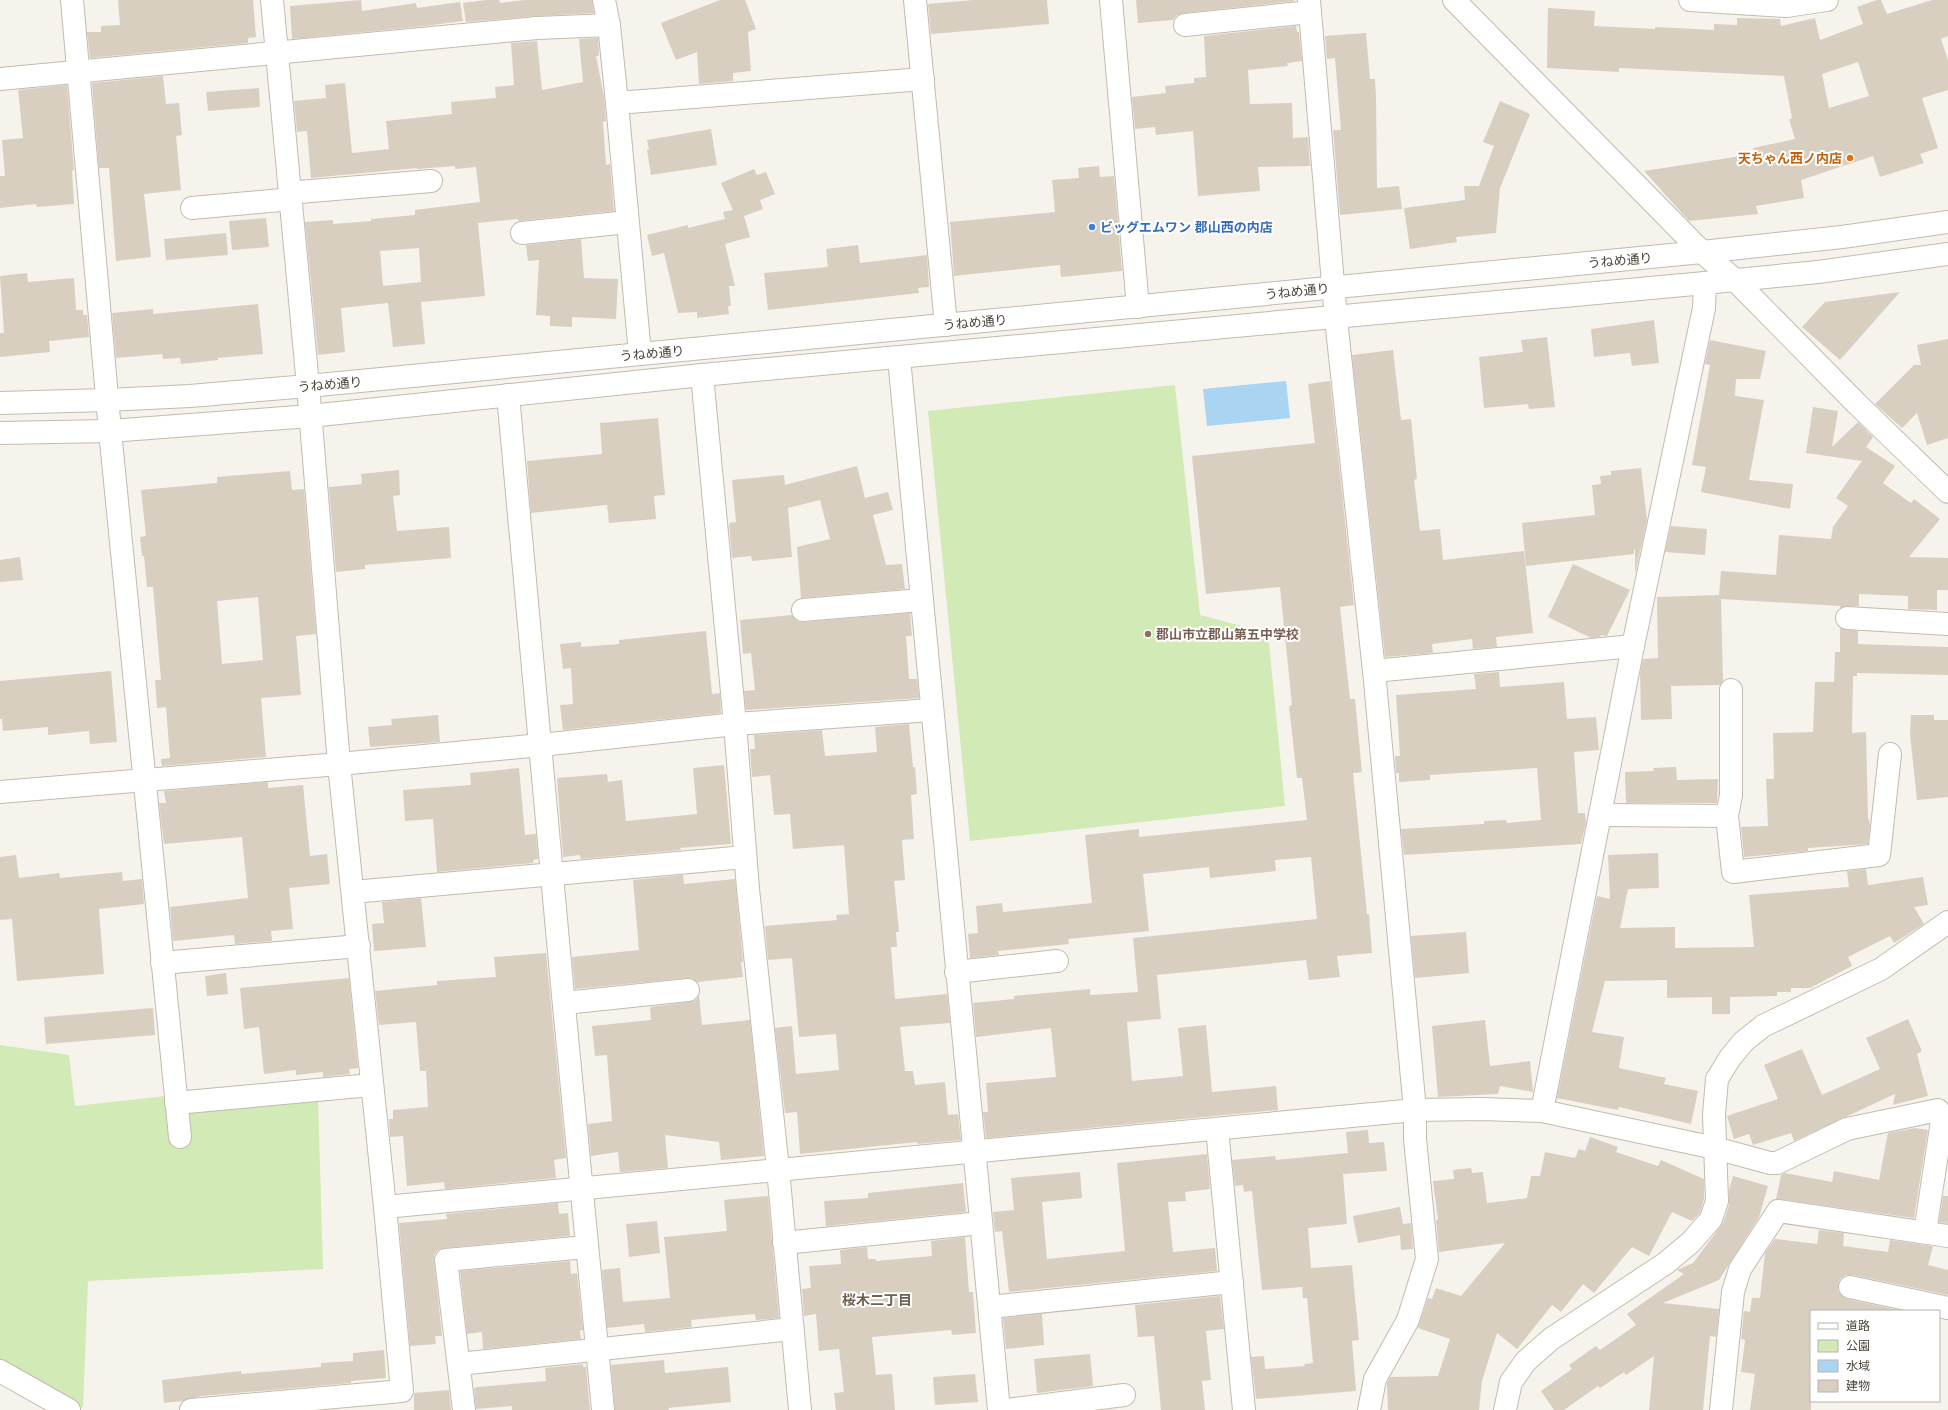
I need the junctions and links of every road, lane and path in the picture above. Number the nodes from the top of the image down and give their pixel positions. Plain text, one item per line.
1 (72, 0) edge
2 (272, 0) edge
3 (604, 0) edge
4 (915, 0) edge
5 (1111, 0) edge
6 (1454, 0) edge
7 (1690, 0) edge
8 (1827, 0) edge
9 (1310, 6) edge
10 (609, 25) junction
11 (1185, 25) dead end
12 (276, 52) junction
13 (78, 73) junction
14 (0, 79) edge
15 (923, 79) junction
16 (617, 103) junction
17 (431, 181) dead end
18 (290, 196) junction
19 (192, 208) dead end
20 (628, 222) junction
21 (1948, 222) edge
22 (522, 233) dead end
23 (1702, 252) junction
24 (1948, 254) edge
25 (1735, 280) junction
26 (1705, 284) junction
27 (1333, 287) junction
28 (1138, 307) junction
29 (1336, 319) junction
30 (946, 324) junction
31 (640, 354) junction
32 (899, 358) junction
33 (702, 376) junction
34 (308, 386) junction
35 (508, 395) junction
36 (107, 400) junction
37 (0, 403) edge
38 (310, 416) junction
39 (110, 431) junction
40 (0, 433) edge
41 (1948, 492) edge
42 (921, 600) junction
43 (803, 610) dead end
44 (1847, 618) dead end
45 (1948, 624) edge
46 (1633, 646) junction
47 (1374, 671) junction
48 (1731, 690) dead end
49 (931, 710) junction
50 (735, 724) junction
51 (540, 745) junction
52 (1890, 754) dead end
53 (340, 764) junction
54 (144, 779) junction
55 (0, 792) edge
56 (1600, 814) junction
57 (1726, 816) junction
58 (746, 857) junction
59 (552, 873) junction
60 (353, 892) junction
61 (1948, 922) edge
62 (359, 946) junction
63 (1057, 961) dead end
64 (162, 963) junction
65 (956, 972) junction
66 (688, 990) dead end
67 (565, 1003) junction
68 (371, 1085) junction
69 (176, 1103) junction
70 (1414, 1110) junction
71 (1542, 1111) junction
72 (1217, 1128) junction
73 (180, 1137) dead end
74 (1715, 1148) junction
75 (974, 1152) junction
76 (778, 1169) junction
77 (580, 1189) junction
78 (385, 1207) junction
79 (981, 1224) junction
80 (1925, 1232) junction
81 (1948, 1236) edge
82 (784, 1243) junction
83 (586, 1247) junction
84 (1232, 1282) junction
85 (1850, 1287) dead end
86 (990, 1307) junction
87 (1948, 1308) edge
88 (792, 1329) junction
89 (597, 1350) junction
90 (459, 1364) junction
91 (0, 1371) edge
92 (1124, 1395) dead end
93 (69, 1410) edge
94 (191, 1410) edge
95 (464, 1410) edge
96 (603, 1410) edge
97 (800, 1410) edge
98 (999, 1410) edge
99 (1006, 1410) edge
100 (1244, 1410) edge
101 (1369, 1410) edge
102 (1505, 1410) edge
103 (1721, 1410) edge

1 - 13 street
2 - 12 street
3 - 10 street
4 - 15 street
5 - 28 street
6 - 23 street
7 - 8 street
9 - 11 street
9 - 27 street
10 - 12 street
10 - 16 street
12 - 13 street
12 - 18 street
13 - 14 street
13 - 36 street
15 - 16 street
15 - 30 street
16 - 20 street
17 - 18 street
18 - 19 street
18 - 34 street
20 - 22 street
20 - 31 street
21 - 23 street, うねめ通り
23 - 25 street
23 - 27 street, うねめ通り
24 - 25 street, うねめ通り
25 - 26 street, うねめ通り
25 - 41 street
26 - 29 street, うねめ通り
26 - 46 street
27 - 28 street, うねめ通り
27 - 29 street
28 - 30 street, うねめ通り
29 - 32 street, うねめ通り
29 - 47 street
30 - 31 street, うねめ通り
31 - 34 street, うねめ通り
32 - 33 street, うねめ通り
32 - 42 street
33 - 35 street, うねめ通り
33 - 50 street
34 - 36 street, うねめ通り
34 - 38 street
35 - 38 street, うねめ通り
35 - 51 street
36 - 37 street, うねめ通り
36 - 39 street
38 - 39 street, うねめ通り
38 - 53 street
39 - 40 street, うねめ通り
39 - 54 street
42 - 43 street
42 - 49 street
44 - 45 street
46 - 47 street
46 - 56 street
47 - 70 street
48 - 57 street
49 - 50 street
49 - 65 street
50 - 51 street
50 - 58 street
51 - 53 street
51 - 59 street
52 - 57 street
53 - 54 street
53 - 60 street
54 - 55 street
54 - 64 street
56 - 57 street
56 - 71 street
58 - 59 street
58 - 76 street
59 - 60 street
59 - 67 street
60 - 62 street
61 - 74 street
62 - 64 street
62 - 68 street
63 - 65 street
64 - 69 street
65 - 75 street
66 - 67 street
67 - 77 street
68 - 69 street
68 - 78 street
69 - 73 street
70 - 71 street
70 - 72 street
70 - 101 street
71 - 74 street
72 - 75 street
72 - 84 street
74 - 80 street
74 - 102 street
75 - 76 street
75 - 79 street
76 - 77 street
76 - 82 street
77 - 78 street
77 - 83 street
78 - 94 street
79 - 82 street
79 - 86 street
80 - 81 street
80 - 103 street
82 - 88 street
83 - 89 street
83 - 90 street
84 - 86 street
84 - 100 street
85 - 87 street
86 - 98 street
88 - 89 street
88 - 97 street
89 - 90 street
89 - 96 street
90 - 95 street
91 - 93 street
92 - 99 street

